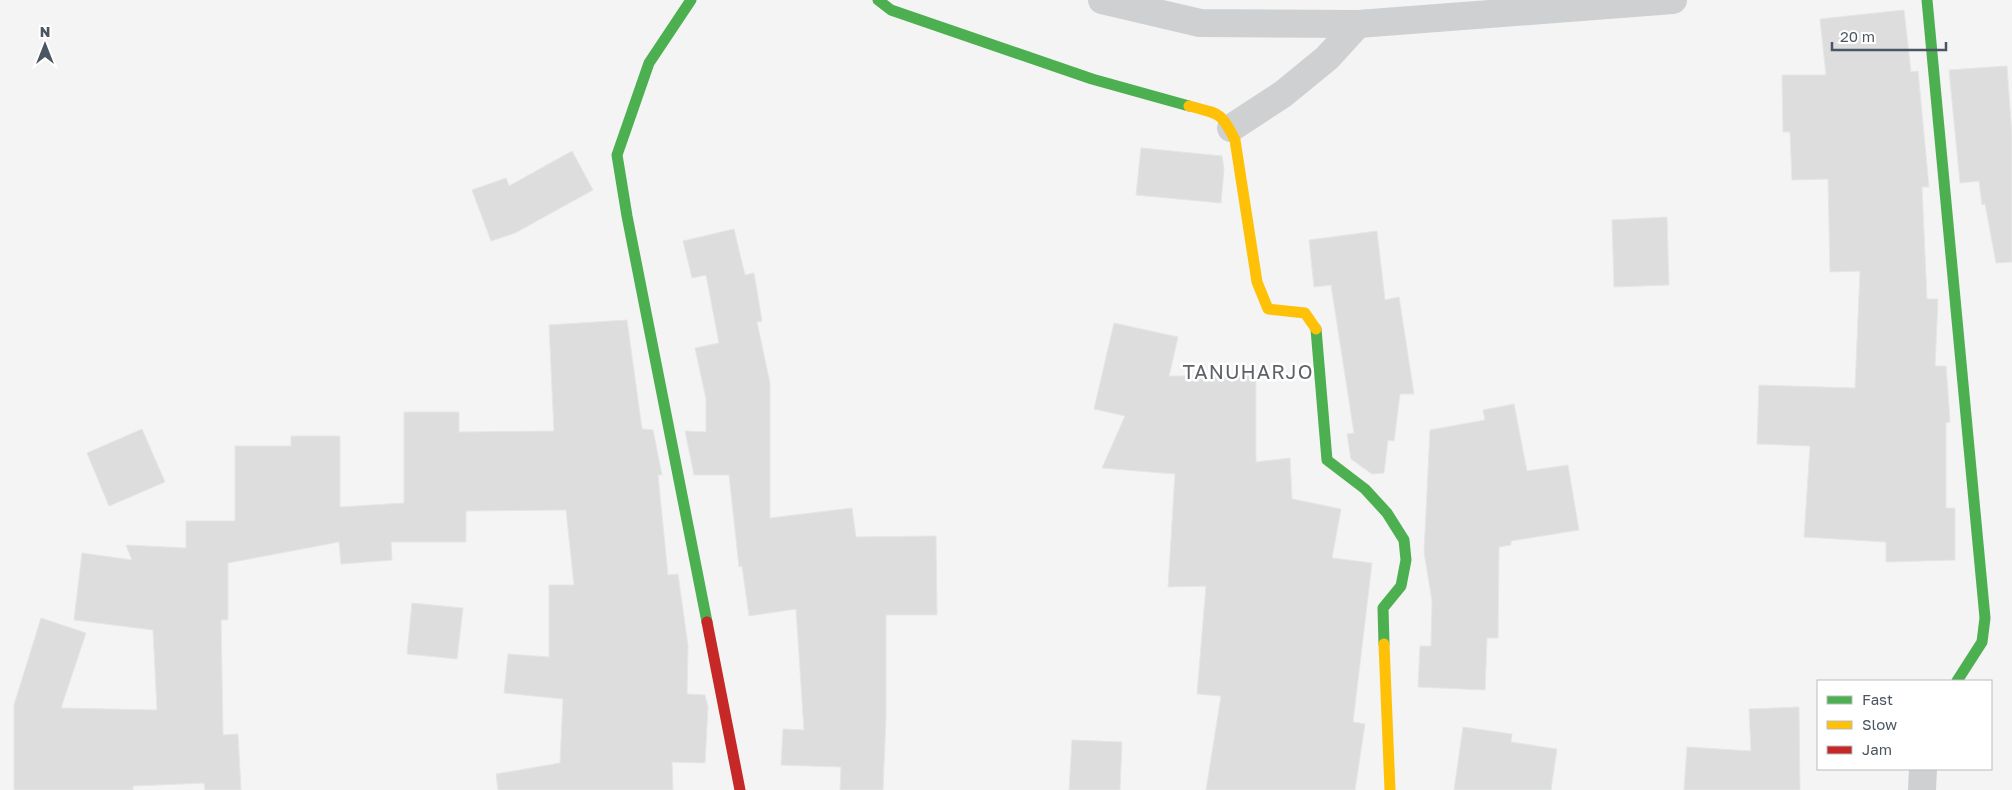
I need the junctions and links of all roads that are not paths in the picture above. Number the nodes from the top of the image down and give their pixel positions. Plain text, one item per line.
1 (691, 0) edge
2 (878, 0) edge
3 (1102, 0) edge
4 (1673, 0) edge
5 (1926, 0) edge
6 (1358, 24) junction
7 (1231, 128) junction
8 (1958, 680) edge
9 (1923, 770) edge
10 (740, 790) edge
11 (1390, 790) edge
12 (1922, 790) edge

1 - 10 street
2 - 7 street
3 - 6 street
4 - 6 street
5 - 8 street
6 - 7 street
7 - 11 street
9 - 12 street

